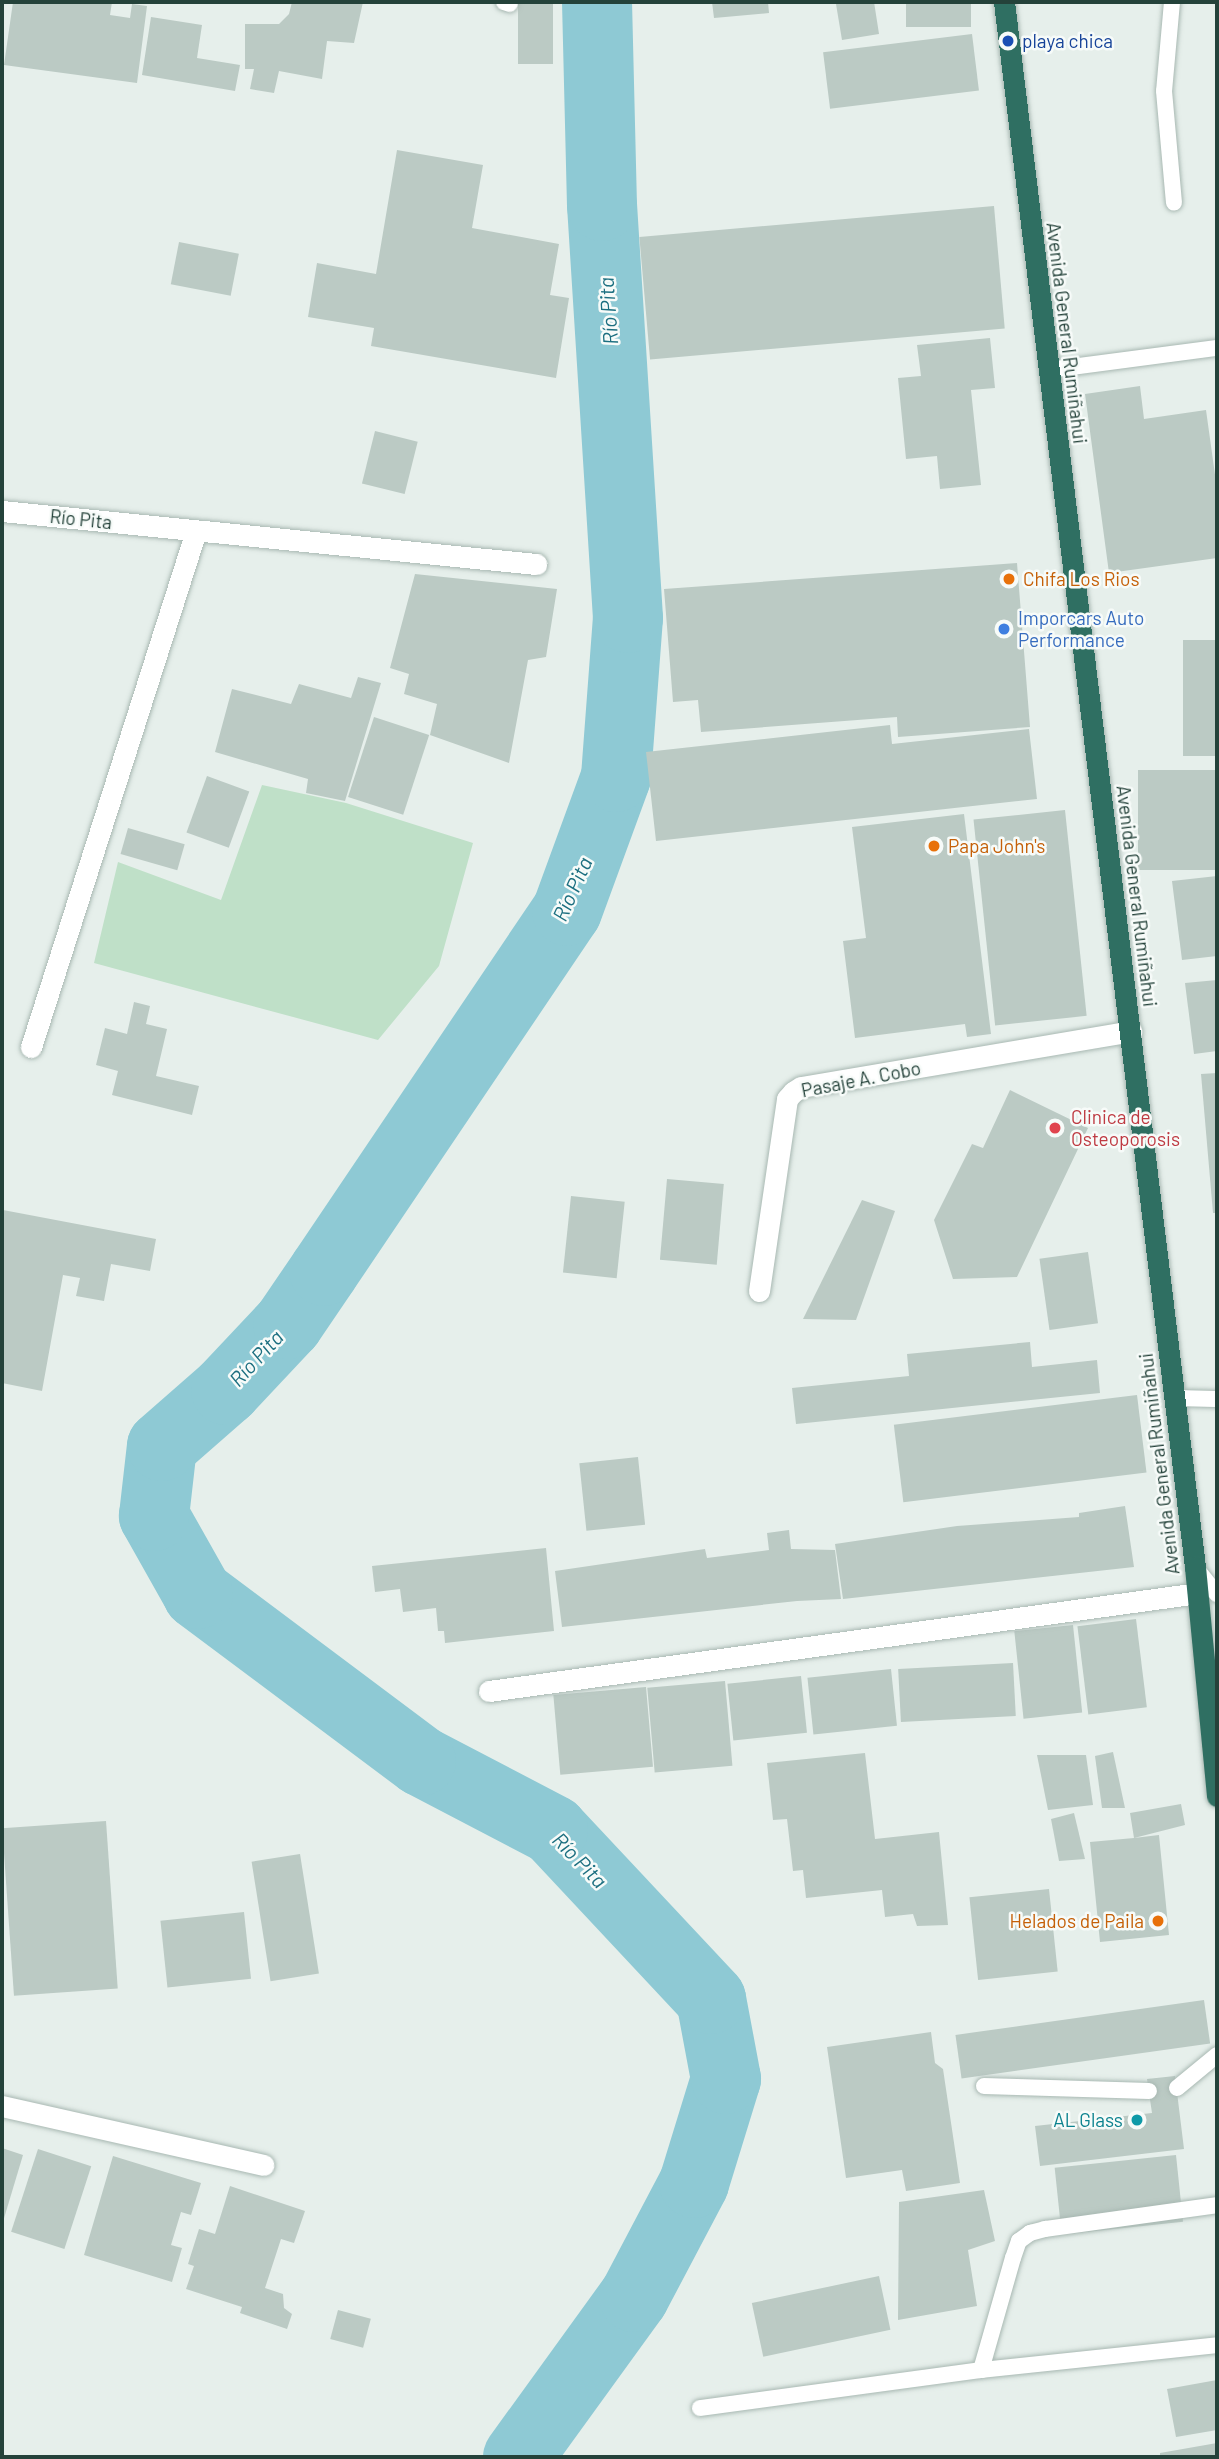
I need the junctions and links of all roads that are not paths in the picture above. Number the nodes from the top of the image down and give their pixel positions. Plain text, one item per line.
1 (1004, 2) edge
2 (1172, 2) edge
3 (1174, 203) dead end
4 (1217, 348) edge
5 (1049, 370) junction
6 (2, 511) edge
7 (196, 531) junction
8 (536, 564) dead end
9 (1130, 1031) junction
10 (31, 1047) dead end
11 (759, 1291) dead end
12 (1174, 1398) junction
13 (1217, 1399) edge
14 (1207, 1594) edge
15 (489, 1690) dead end
16 (1217, 1796) edge
17 (1217, 2055) edge
18 (984, 2086) dead end
19 (1177, 2088) dead end
20 (1149, 2091) dead end
21 (2, 2106) edge
22 (263, 2165) dead end
23 (1217, 2205) edge
24 (1217, 2345) edge
25 (981, 2370) junction
26 (700, 2408) dead end

1 - 5 highway, Avenida General Rumiñahui
2 - 3 lane
4 - 5 lane
5 - 9 highway, Avenida General Rumiñahui
6 - 7 street, Río Pita
7 - 8 street, Río Pita
7 - 10 street
9 - 11 street, Pasaje A. Cobo
9 - 12 highway, Avenida General Rumiñahui
12 - 13 lane
12 - 14 highway, Avenida General Rumiñahui
14 - 15 street
14 - 16 highway, Avenida General Rumiñahui
17 - 19 lane
18 - 20 lane
21 - 22 street
23 - 25 lane
24 - 25 lane
25 - 26 lane

